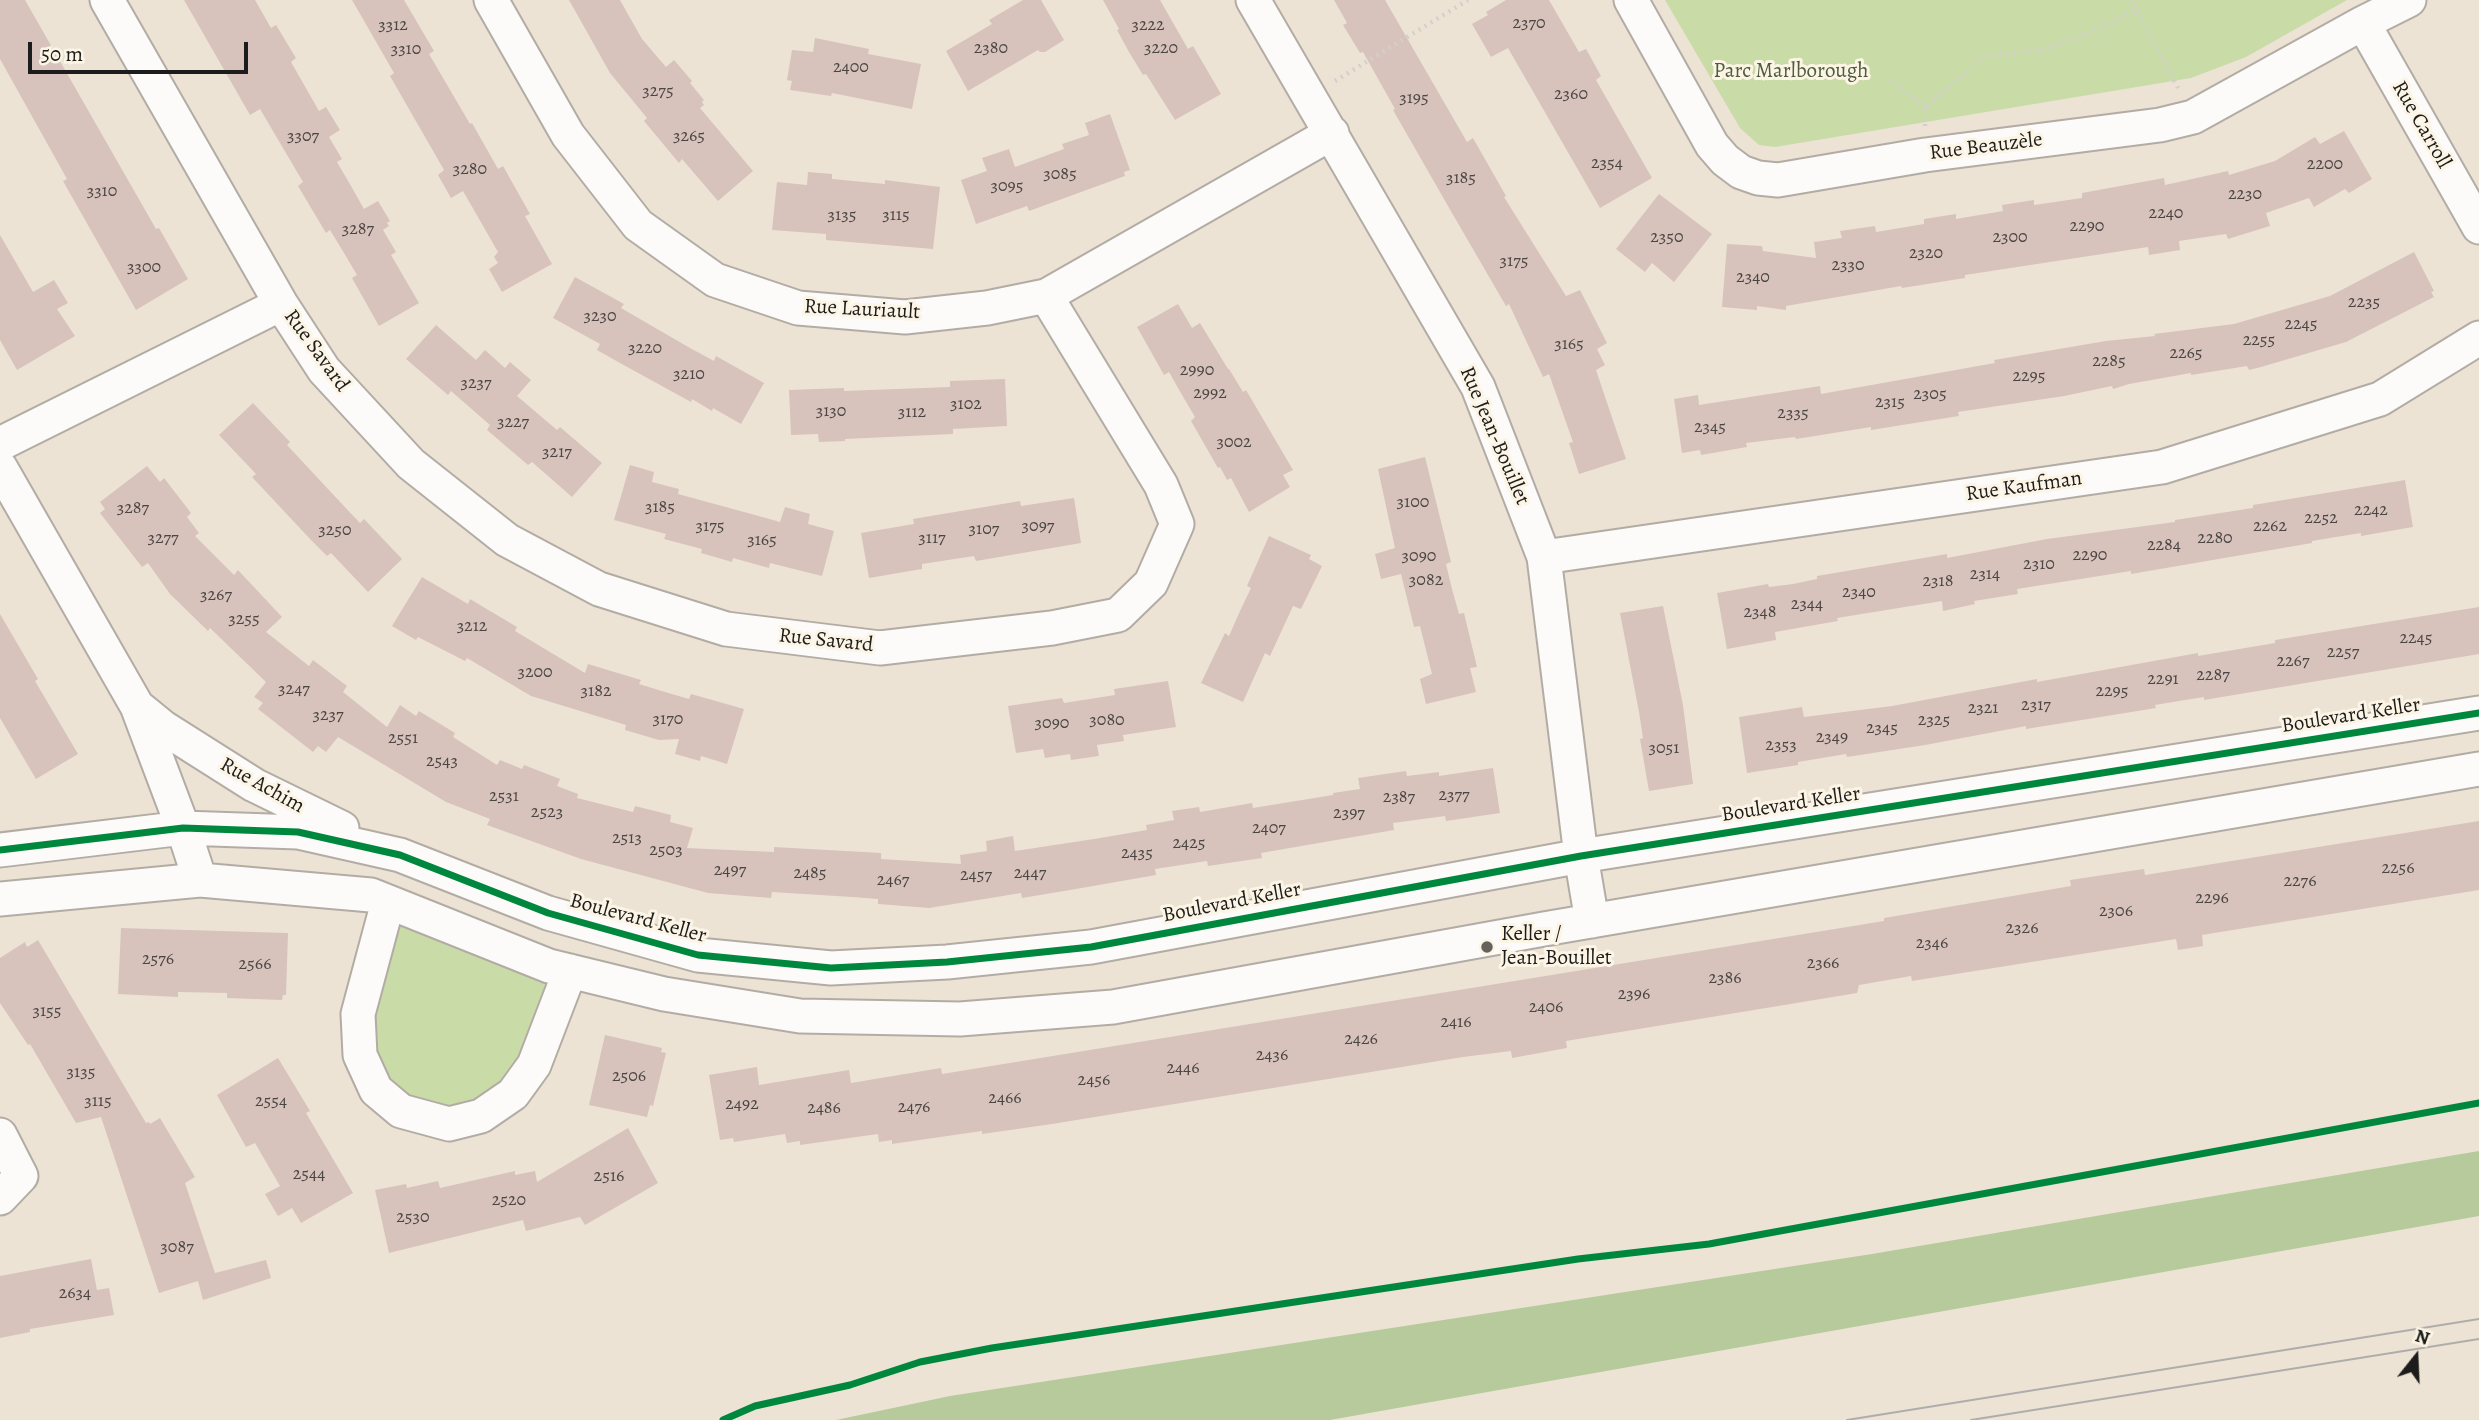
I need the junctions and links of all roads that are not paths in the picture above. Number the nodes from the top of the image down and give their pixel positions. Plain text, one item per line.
1 (107, 0) edge
2 (491, 0) edge
3 (1253, 0) edge
4 (1630, 0) edge
5 (2409, 0) edge
6 (2363, 23) junction
7 (1332, 132) junction
8 (2479, 227) edge
9 (1046, 296) junction
10 (281, 304) junction
11 (2479, 338) edge
12 (0, 444) edge
13 (0, 467) edge
14 (1544, 557) junction
15 (136, 706) junction
16 (2479, 713) edge
17 (2479, 769) edge
18 (183, 828) junction
19 (0, 850) edge
20 (395, 854) junction
21 (1581, 856) junction
22 (200, 880) junction
23 (0, 899) edge
24 (388, 902) junction
25 (1592, 921) junction
26 (570, 971) junction
27 (0, 1135) edge
28 (11, 1187) edge

1 - 10 street, Rue Savard
2 - 9 street, Rue Lauriault
3 - 7 street, Rue Jean-Bouillet
4 - 6 street, Rue Beauzèle
5 - 6 street, Rue Beauzèle
6 - 8 street, Rue Carroll
7 - 9 street, Rue Lauriault
7 - 14 street, Rue Jean-Bouillet
9 - 10 street, Rue Savard
10 - 12 street, Rue Savard
11 - 14 street, Rue Kaufman
13 - 15 street, Rue Achim
14 - 21 street, Rue Jean-Bouillet
15 - 18 street, Rue Achim
15 - 20 street, Rue Achim
16 - 21 street, Boulevard Keller
17 - 25 street
18 - 19 street, Boulevard Keller
18 - 20 street, Boulevard Keller
18 - 22 street, Rue Achim
20 - 21 street, Boulevard Keller
21 - 25 street, Rue Jean-Bouillet
22 - 23 street
22 - 24 street
24 - 26 street
24 - 26 street
25 - 26 street
27 - 28 street

